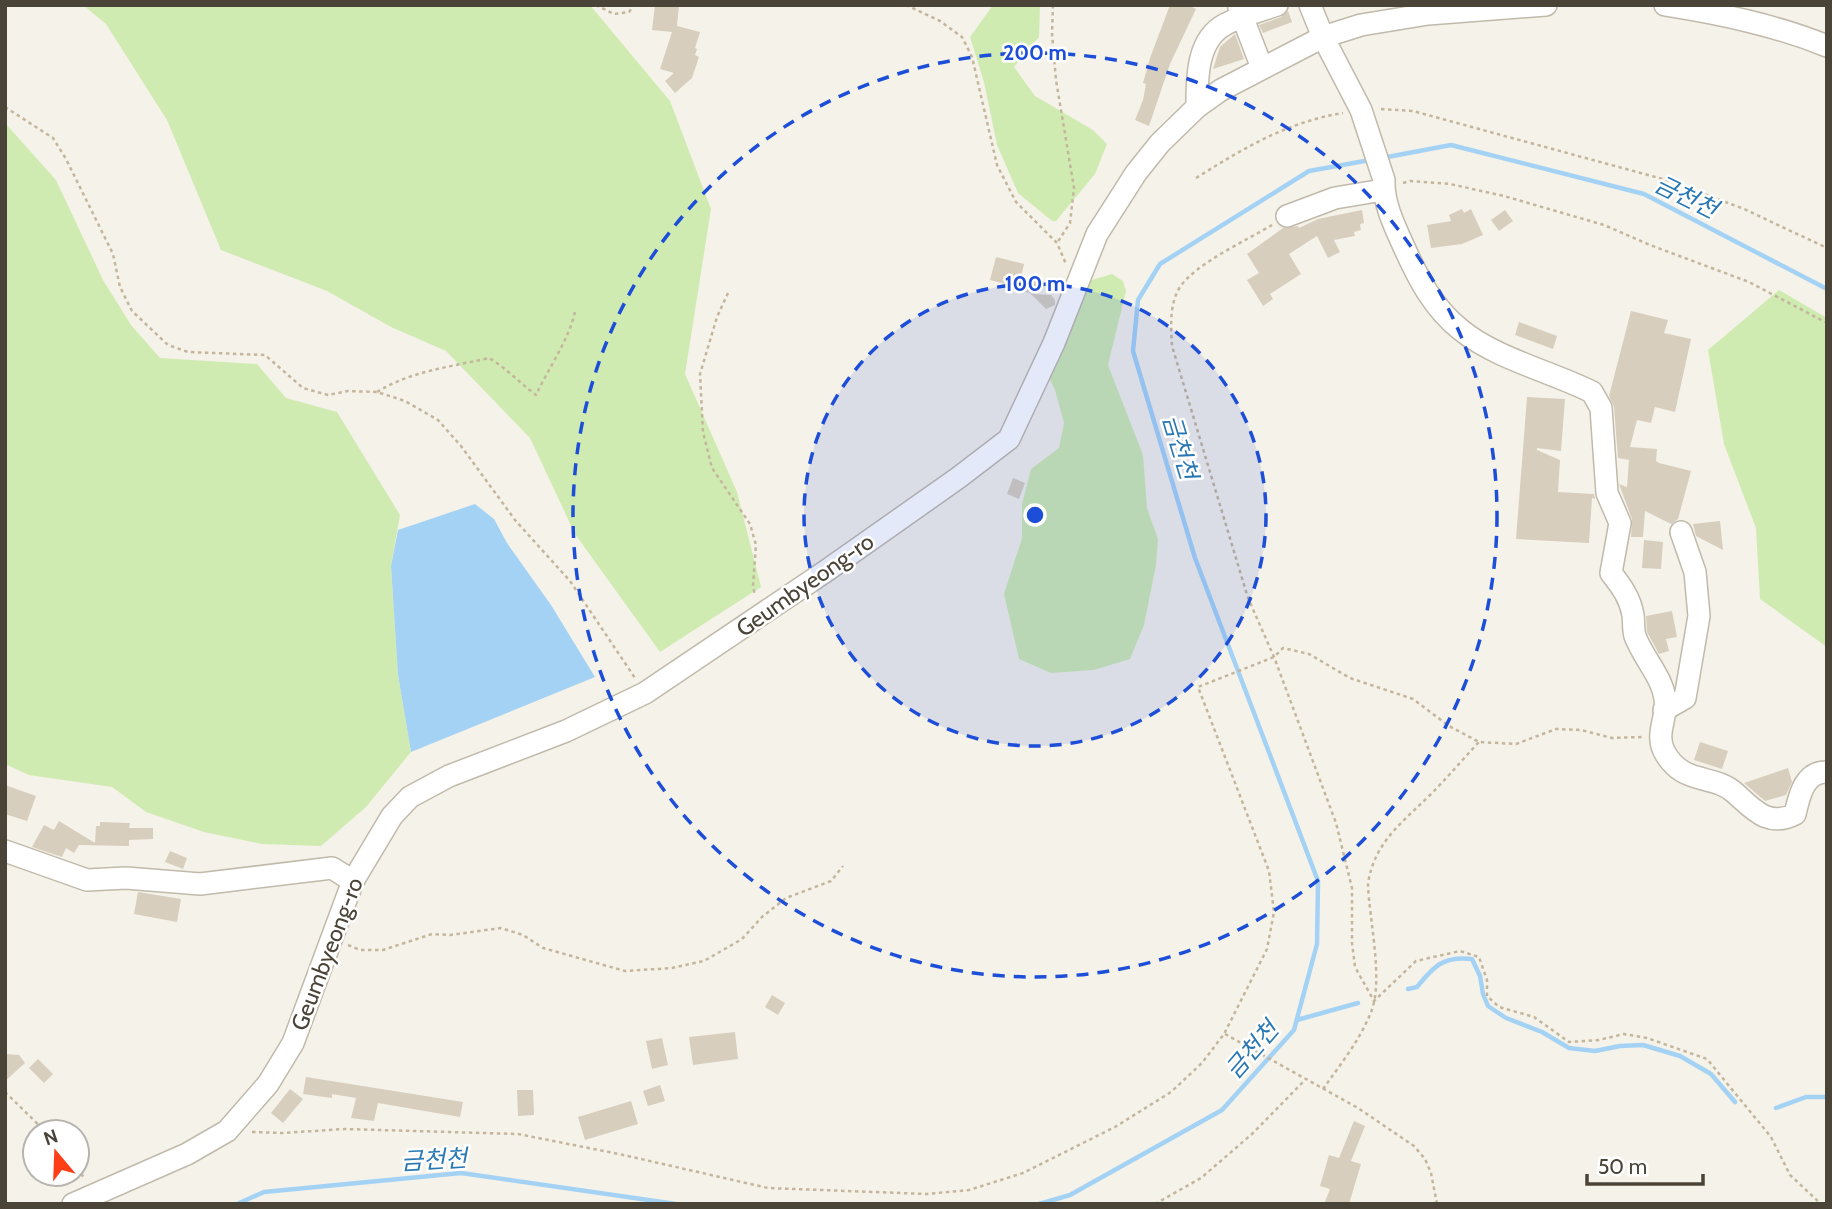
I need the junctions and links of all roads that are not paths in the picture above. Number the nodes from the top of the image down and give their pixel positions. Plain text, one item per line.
1 (1277, 5) edge
2 (1310, 5) edge
3 (1546, 5) edge
4 (1665, 5) edge
5 (1512, 6) edge
6 (1240, 12) edge
7 (1322, 37) junction
8 (1827, 46) edge
9 (1262, 68) junction
10 (1197, 107) junction
11 (1384, 185) junction
12 (1287, 216) road end
13 (1681, 532) dead end
14 (1664, 710) junction
15 (1827, 772) edge
16 (5, 851) edge
17 (353, 881) junction
18 (72, 1204) edge

1 - 6 street
2 - 7 street
3 - 5 street, Geumbyeong-ro
4 - 8 street
5 - 7 street, Geumbyeong-ro
6 - 9 street
6 - 10 street
7 - 9 street, Geumbyeong-ro
7 - 11 street
9 - 10 street, Geumbyeong-ro
10 - 17 street, Geumbyeong-ro
11 - 12 street
11 - 14 street
13 - 14 street
14 - 15 street
16 - 17 street
17 - 18 street, Geumbyeong-ro

